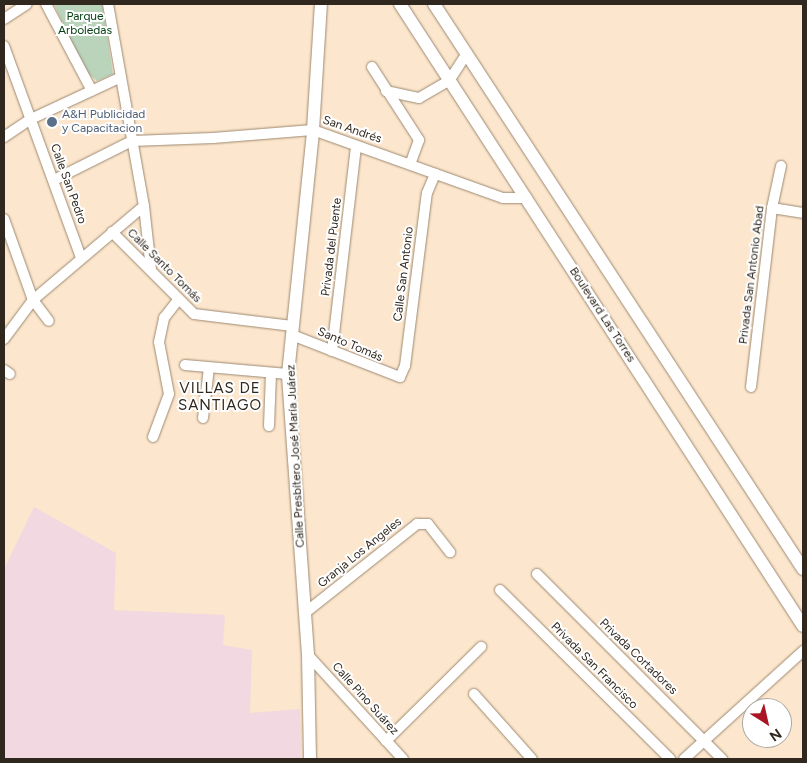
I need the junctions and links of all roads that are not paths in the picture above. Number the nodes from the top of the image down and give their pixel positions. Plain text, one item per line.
1 (27, 4) edge
2 (46, 4) edge
3 (108, 4) edge
4 (321, 4) edge
5 (400, 4) edge
6 (434, 4) edge
7 (4, 19) edge
8 (4, 46) edge
9 (464, 57) junction
10 (372, 67) dead end
11 (452, 76) junction
12 (121, 77) junction
13 (92, 91) junction
14 (386, 91) junction
15 (31, 119) junction
16 (313, 130) junction
17 (4, 137) edge
18 (132, 141) junction
19 (356, 146) junction
20 (411, 162) junction
21 (781, 166) dead end
22 (436, 174) junction
23 (54, 180) junction
24 (527, 198) junction
25 (144, 206) junction
26 (772, 208) junction
27 (803, 213) edge
28 (4, 219) edge
29 (112, 232) junction
30 (81, 257) junction
31 (151, 269) junction
32 (179, 298) junction
33 (33, 300) junction
34 (49, 321) dead end
35 (292, 330) junction
36 (4, 339) edge
37 (332, 351) junction
38 (185, 365) dead end
39 (209, 368) junction
40 (271, 373) junction
41 (288, 374) junction
42 (400, 377) joint
43 (751, 387) dead end
44 (203, 418) dead end
45 (269, 426) dead end
46 (153, 437) dead end
47 (450, 552) dead end
48 (803, 568) edge
49 (537, 574) dead end
50 (500, 590) dead end
51 (306, 612) junction
52 (803, 626) edge
53 (480, 647) dead end
54 (803, 652) edge
55 (308, 655) junction
56 (474, 694) dead end
57 (706, 740) junction
58 (386, 741) junction
59 (310, 759) edge
60 (403, 759) edge
61 (532, 759) edge
62 (670, 759) edge
63 (684, 759) edge
64 (722, 759) edge

1 - 7 street
2 - 13 street
3 - 12 street
4 - 16 street, Calle Presbítero José María Juárez
5 - 11 street, Boulevard Las Torres
6 - 9 street
8 - 15 street, Calle San Pedro
9 - 11 street
9 - 48 street
10 - 14 street
11 - 14 street
11 - 24 street, Boulevard Las Torres
12 - 13 street
12 - 18 street
13 - 15 street
14 - 20 street
15 - 17 street
15 - 23 street, Calle San Pedro
16 - 18 street, San Andrés
16 - 19 street, San Andrés
16 - 35 street, Calle Presbítero José María Juárez
18 - 23 street
18 - 25 street
19 - 20 street, San Andrés
19 - 37 street, Privada del Puente
20 - 22 street, San Andrés
21 - 26 street, Privada San Antonio Abad
22 - 24 street, San Andrés
22 - 42 street, Calle San Antonio
23 - 30 street, Calle San Pedro
24 - 52 street, Boulevard Las Torres
25 - 29 street
25 - 31 street
26 - 27 street
26 - 43 street, Privada San Antonio Abad
28 - 33 street
29 - 30 street, Calle Santo Tomás
29 - 31 street, Calle Santo Tomás
30 - 33 street, Calle Santo Tomás
31 - 32 street, Calle Santo Tomás
32 - 35 street, Calle Santo Tomás
32 - 46 street
33 - 34 street
33 - 36 street, Calle Santo Tomás
35 - 37 street, Santo Tomás
35 - 41 street, Calle Presbítero José María Juárez
37 - 42 street, Santo Tomás
38 - 39 street
39 - 40 street
39 - 44 street
40 - 41 street
40 - 45 street
41 - 51 street, Calle Presbítero José María Juárez
47 - 51 street, Granja Los Angeles
49 - 57 street, Privada Cortadores
50 - 62 street, Privada San Francisco
51 - 55 street, Calle Presbítero José María Juárez
53 - 58 street
54 - 57 street
55 - 58 street, Calle Pino Suárez
55 - 59 street, Calle Presbítero José María Juárez
56 - 61 street
57 - 63 street
57 - 64 street, Privada Cortadores
58 - 60 street, Calle Pino Suárez

